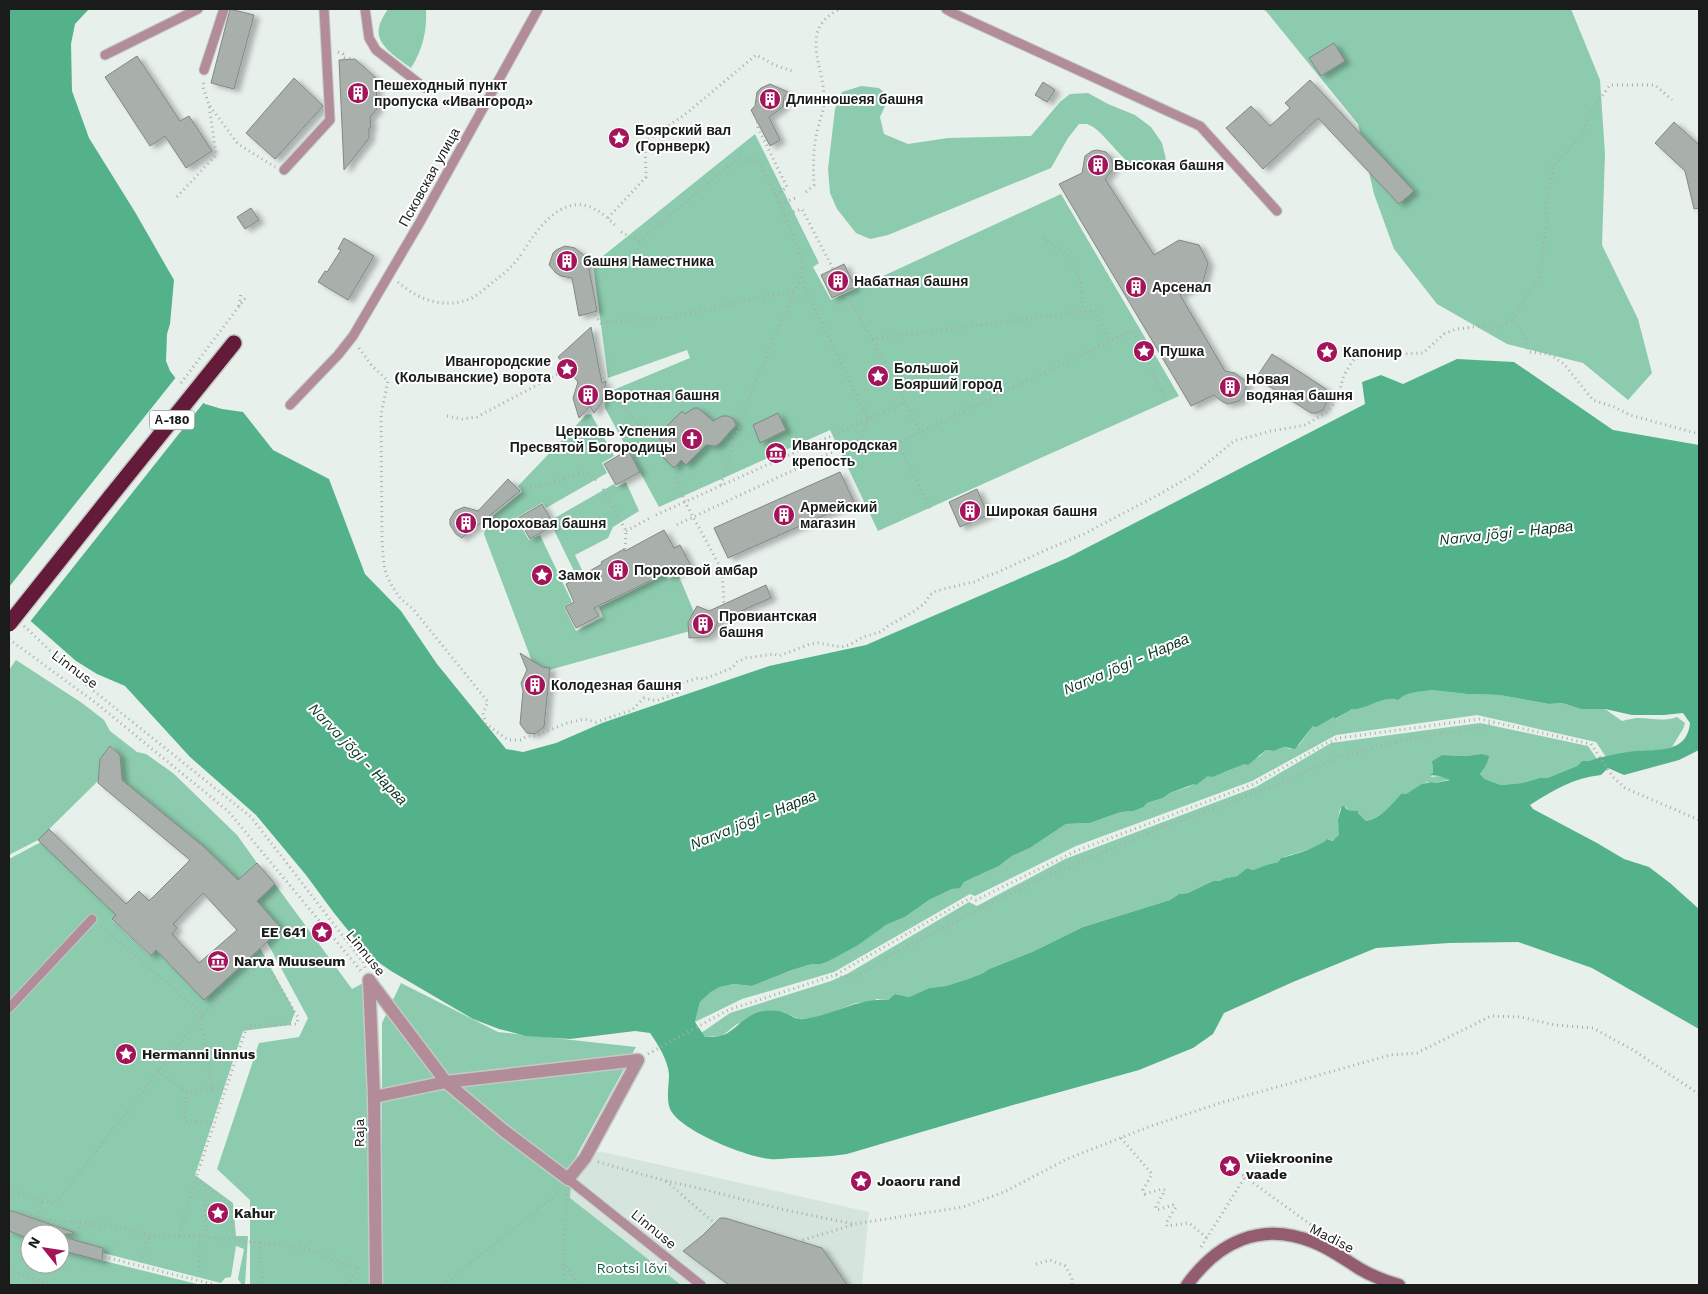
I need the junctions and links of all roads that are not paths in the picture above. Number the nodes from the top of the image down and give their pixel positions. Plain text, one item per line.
1 (198, 9) edge
2 (224, 9) edge
3 (324, 9) edge
4 (366, 9) edge
5 (544, 9) edge
6 (946, 9) edge
7 (536, 12) edge
8 (105, 55) dead end
9 (204, 70) road end
10 (425, 88) dead end
11 (284, 170) road end
12 (1277, 211) dead end
13 (234, 343) dead end
14 (290, 405) dead end
15 (15, 624) edge
16 (92, 919) road end
17 (369, 980) joint
18 (9, 1008) edge
19 (446, 1082) junction
20 (374, 1097) junction
21 (568, 1179) junction
22 (376, 1285) edge
23 (700, 1285) edge
24 (1187, 1285) edge
25 (1399, 1285) edge

1 - 8 lane
2 - 9 lane
3 - 11 lane
4 - 10 lane
5 - 7 lane
6 - 12 lane
7 - 14 lane, Псковская улица
13 - 15 highway, А-180, bridge
16 - 18 lane
17 - 19 street, Linnuse
17 - 20 street, Raja
19 - 20 street
19 - 21 street, Linnuse
19 - 21 street
20 - 22 street, Raja
21 - 23 lane, Linnuse
24 - 25 street, Madise

